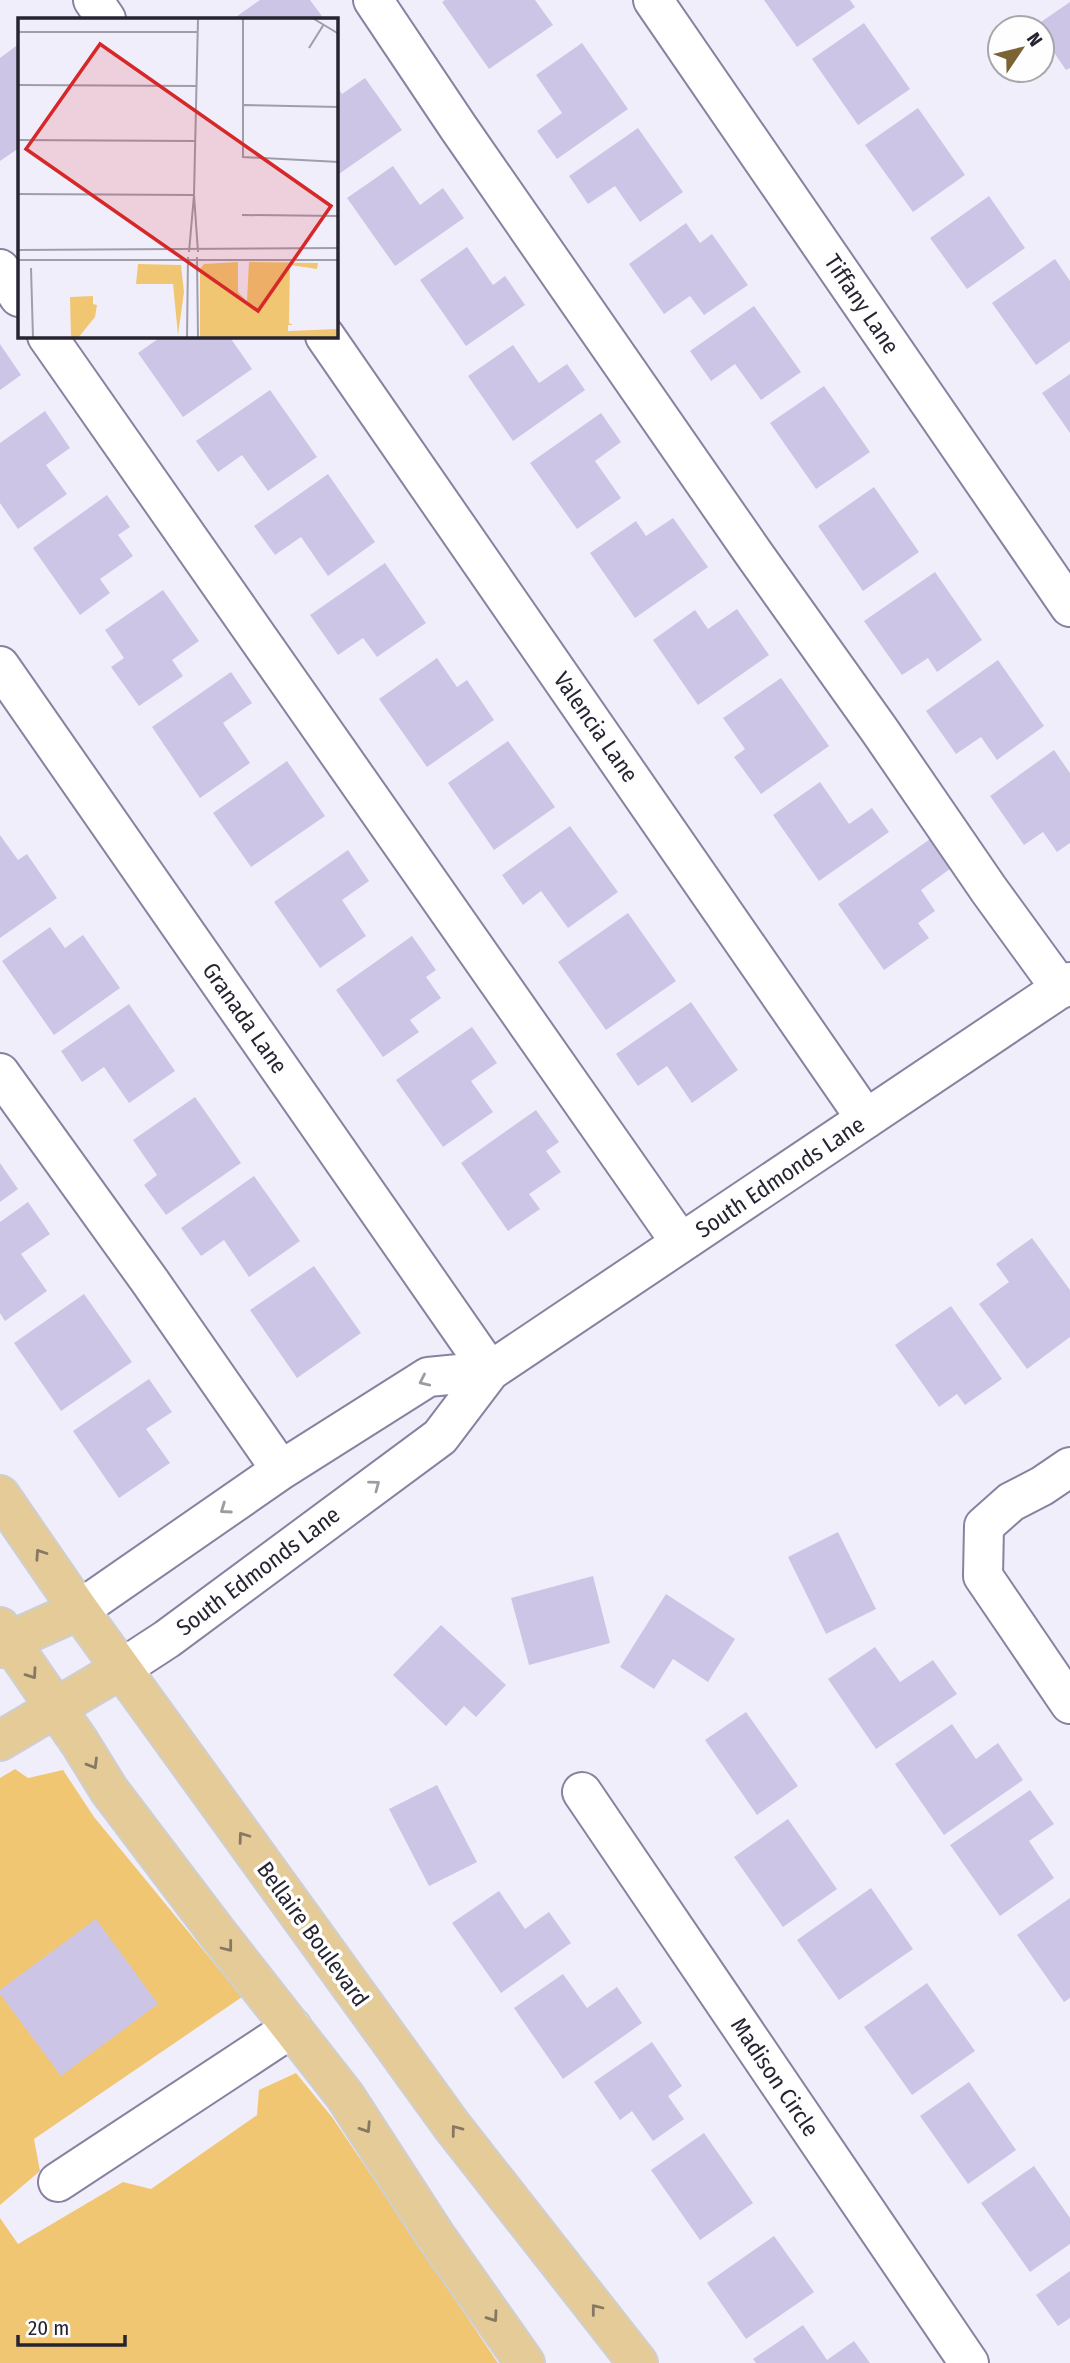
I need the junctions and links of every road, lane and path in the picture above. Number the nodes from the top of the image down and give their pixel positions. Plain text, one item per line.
1 (93, 0) edge
2 (373, 0) edge
3 (653, 0) edge
4 (105, 18) edge
5 (0, 269) edge
6 (18, 295) edge
7 (48, 338) edge
8 (326, 338) edge
9 (1070, 607) edge
10 (0, 666) edge
11 (1065, 986) edge
12 (0, 1073) edge
13 (866, 1119) junction
14 (681, 1243) junction
15 (490, 1371) junction
16 (1070, 1467) edge
17 (281, 1470) junction
18 (0, 1495) edge
19 (79, 1610) junction
20 (3, 1639) edge
21 (121, 1669) junction
22 (1070, 1704) edge
23 (55, 1707) junction
24 (0, 1741) edge
25 (582, 1792) dead end
26 (292, 2028) junction
27 (58, 2182) dead end
28 (525, 2363) edge
29 (638, 2363) edge
30 (969, 2363) edge

1 - 4 street
2 - 11 street
3 - 9 street, Tiffany Lane
5 - 6 street
7 - 14 street
8 - 13 street, Valencia Lane
10 - 15 street, Granada Lane
11 - 13 street, South Edmonds Lane
12 - 17 street
13 - 14 street, South Edmonds Lane
14 - 15 street, South Edmonds Lane
15 -> 17 street, South Edmonds Lane
21 -> 15 street, South Edmonds Lane
16 - 22 street
17 -> 19 street, South Edmonds Lane
19 -> 18 main road, Bellaire Boulevard
19 - 20 main road, South Edmonds Lane
19 - 21 main road, Bellaire Boulevard
20 -> 23 main road
21 - 23 main road, South Edmonds Lane
29 -> 21 main road, Bellaire Boulevard
23 - 24 main road, South Edmonds Lane
23 -> 26 main road
25 - 30 street, Madison Circle
26 - 27 street
26 -> 28 main road

